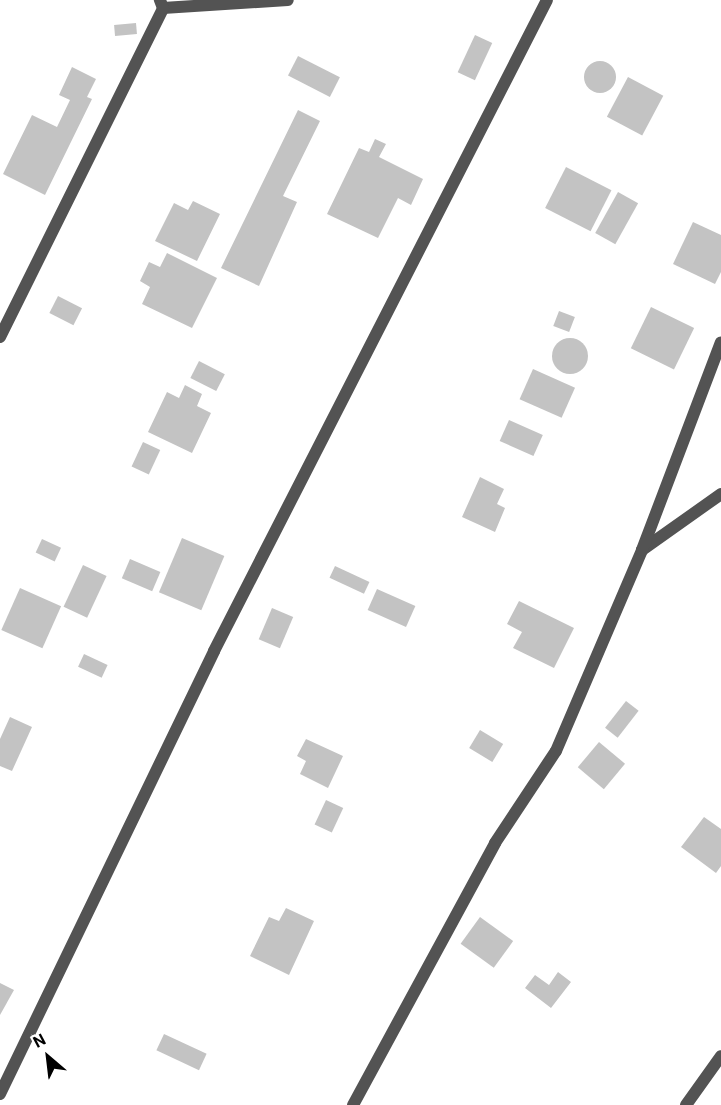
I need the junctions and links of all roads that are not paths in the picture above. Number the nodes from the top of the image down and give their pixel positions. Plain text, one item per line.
1 (288, 0) edge
2 (547, 0) edge
3 (161, 4) edge
4 (0, 337) edge
5 (721, 342) edge
6 (721, 494) edge
7 (642, 550) junction
8 (721, 1056) edge
9 (0, 1094) edge
10 (353, 1105) edge
11 (686, 1105) edge

1 - 3 street
2 - 9 street
3 - 4 street
5 - 7 street
6 - 7 street
7 - 10 street
8 - 11 street

